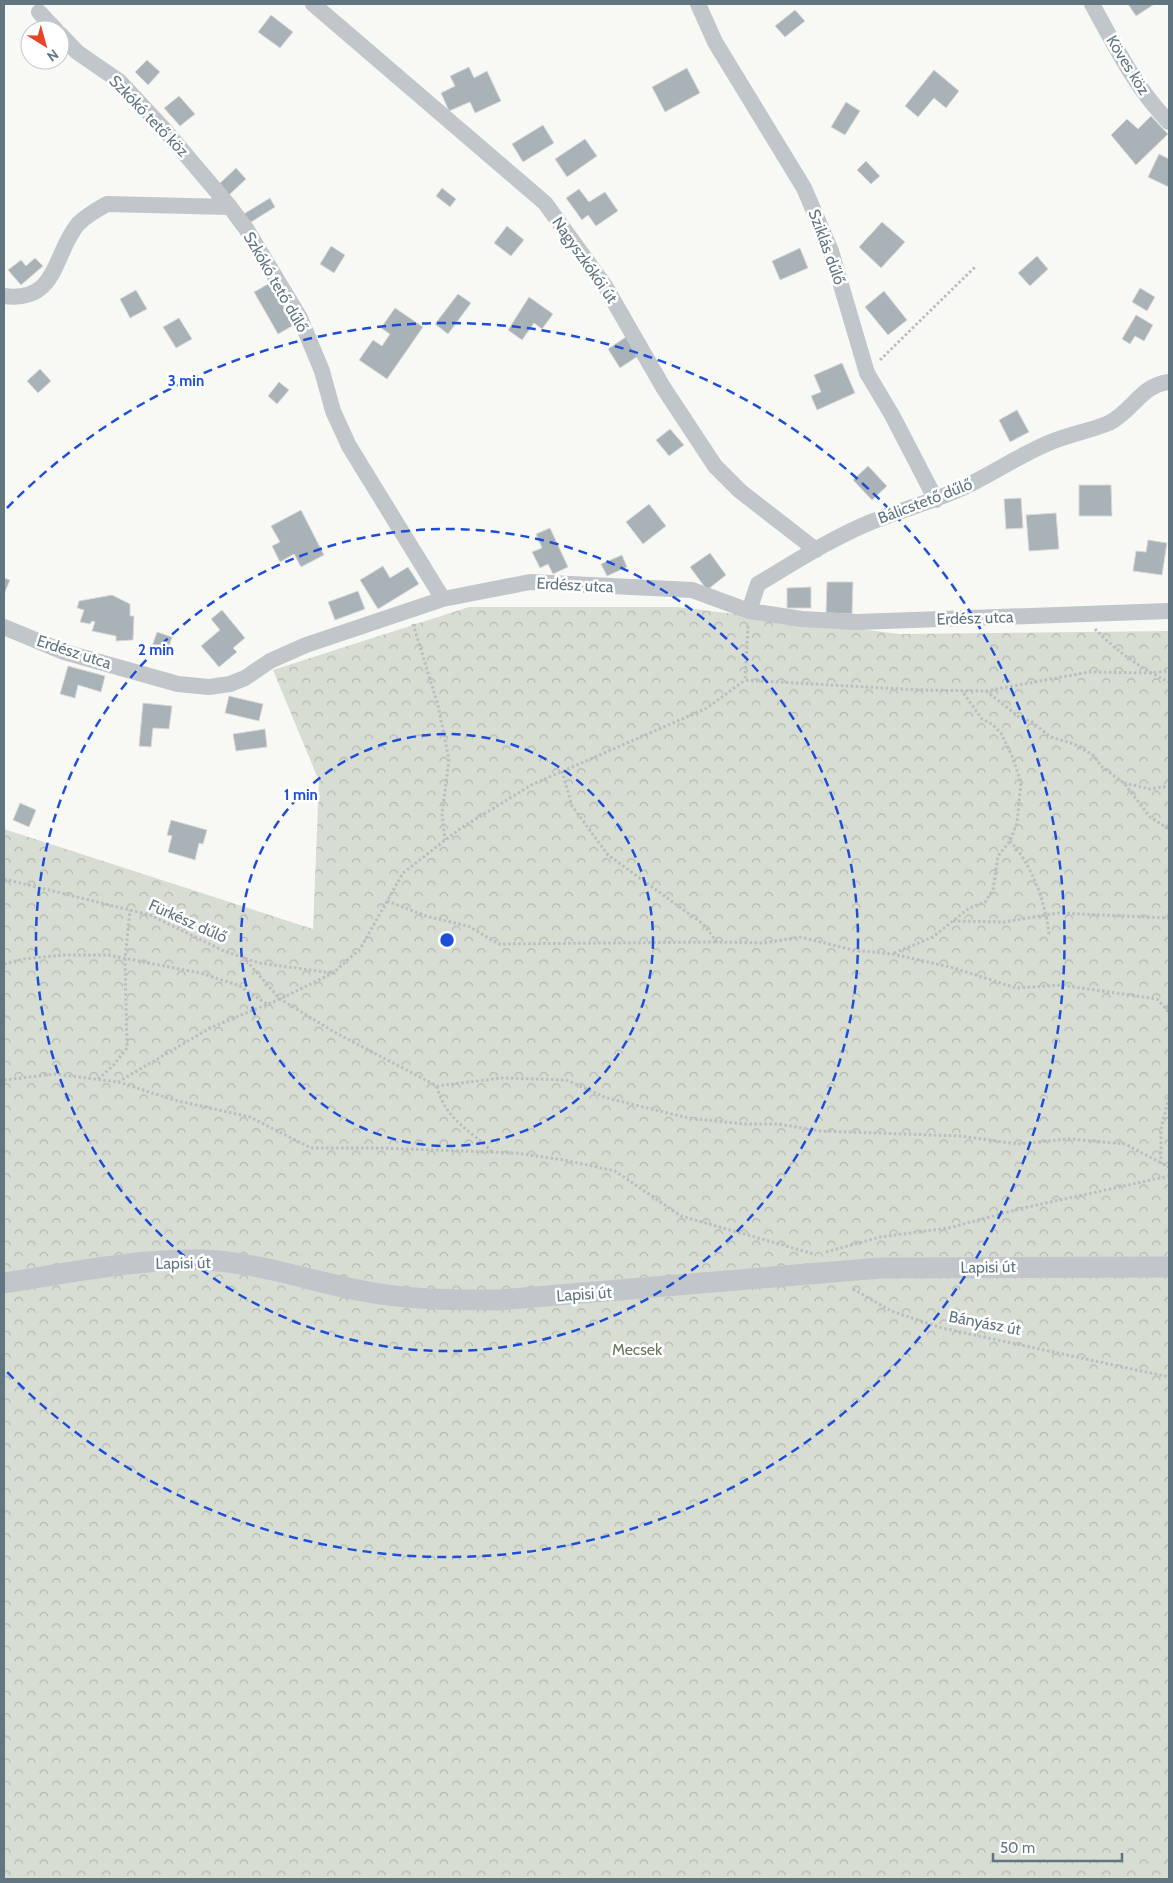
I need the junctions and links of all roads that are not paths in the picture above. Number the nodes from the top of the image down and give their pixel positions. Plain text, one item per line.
1 (312, 4) edge
2 (698, 4) edge
3 (1092, 4) edge
4 (39, 12) dead end
5 (47, 20) edge
6 (70, 45) edge
7 (1169, 122) edge
8 (230, 207) junction
9 (4, 296) edge
10 (1169, 382) edge
11 (936, 500) junction
12 (816, 550) junction
13 (443, 599) junction
14 (1169, 610) edge
15 (750, 611) junction
16 (4, 627) edge
17 (1169, 1267) edge
18 (4, 1283) edge

1 - 12 street, Nagyszkókói út
2 - 11 street, Sziklás dűlő
3 - 7 street, Köves köz
4 - 5 street
6 - 8 street, Szkókó tető köz
8 - 9 street
8 - 13 street, Szkókó tető dűlő
10 - 11 street, Bálicstető dűlő
11 - 12 street, Bálicstető dűlő
12 - 15 street, Bálicstető dűlő
13 - 15 street, Erdész utca
13 - 16 street, Erdész utca
14 - 15 street, Erdész utca
17 - 18 street, Lapisi út

